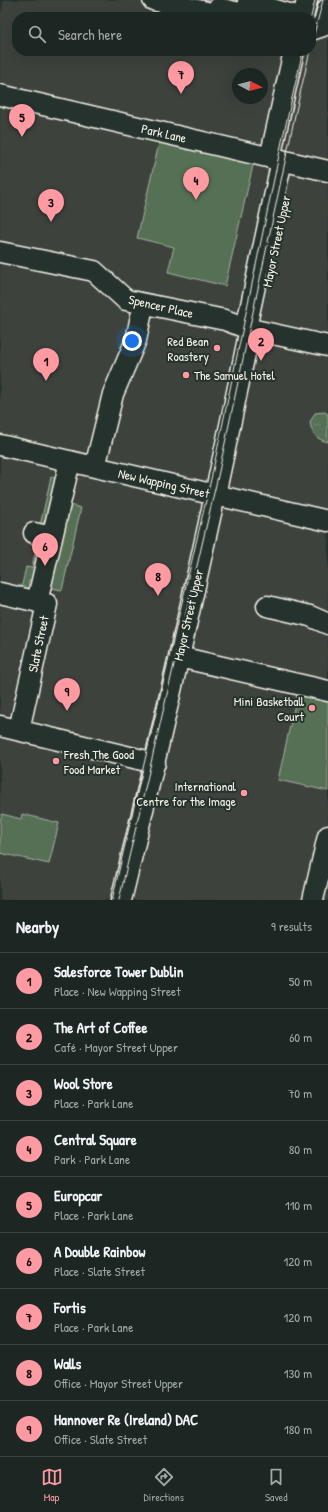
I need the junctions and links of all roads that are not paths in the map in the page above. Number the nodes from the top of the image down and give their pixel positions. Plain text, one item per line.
1 (180, 0) edge
2 (248, 0) edge
3 (155, 1) edge
4 (207, 12) edge
5 (234, 12) edge
6 (291, 12) edge
7 (293, 56) edge
8 (0, 95) edge
9 (282, 160) junction
10 (328, 171) edge
11 (0, 252) edge
12 (141, 316) dead end
13 (251, 327) junction
14 (328, 346) edge
15 (0, 445) edge
16 (83, 464) junction
17 (216, 495) junction
18 (75, 499) dead end
19 (328, 520) edge
20 (0, 593) edge
21 (37, 602) junction
22 (267, 606) dead end
23 (328, 624) edge
24 (186, 658) junction
25 (328, 691) edge
26 (6, 730) edge
27 (155, 763) junction
28 (328, 836) edge
29 (121, 900) edge
30 (313, 900) edge

1 - 5 street
2 - 6 street
3 - 4 street
7 - 9 street, Mayor Street Upper
8 - 9 street, Park Lane
9 - 10 street, Park Lane
9 - 13 street, Mayor Street Upper
11 - 13 street, Spencer Place
12 - 16 street
13 - 14 street, Spencer Place
13 - 17 street, Mayor Street Upper
15 - 16 street, New Wapping Street
16 - 17 street, New Wapping Street
16 - 18 street
16 - 21 street
17 - 19 street, New Wapping Street
17 - 24 street, Mayor Street Upper
20 - 21 street, Slate Street
21 - 26 street, Slate Street
22 - 23 street
24 - 25 street
24 - 27 street, Mayor Street Upper
26 - 27 street, Slate Street
27 - 29 street, Mayor Street Upper
28 - 30 street

